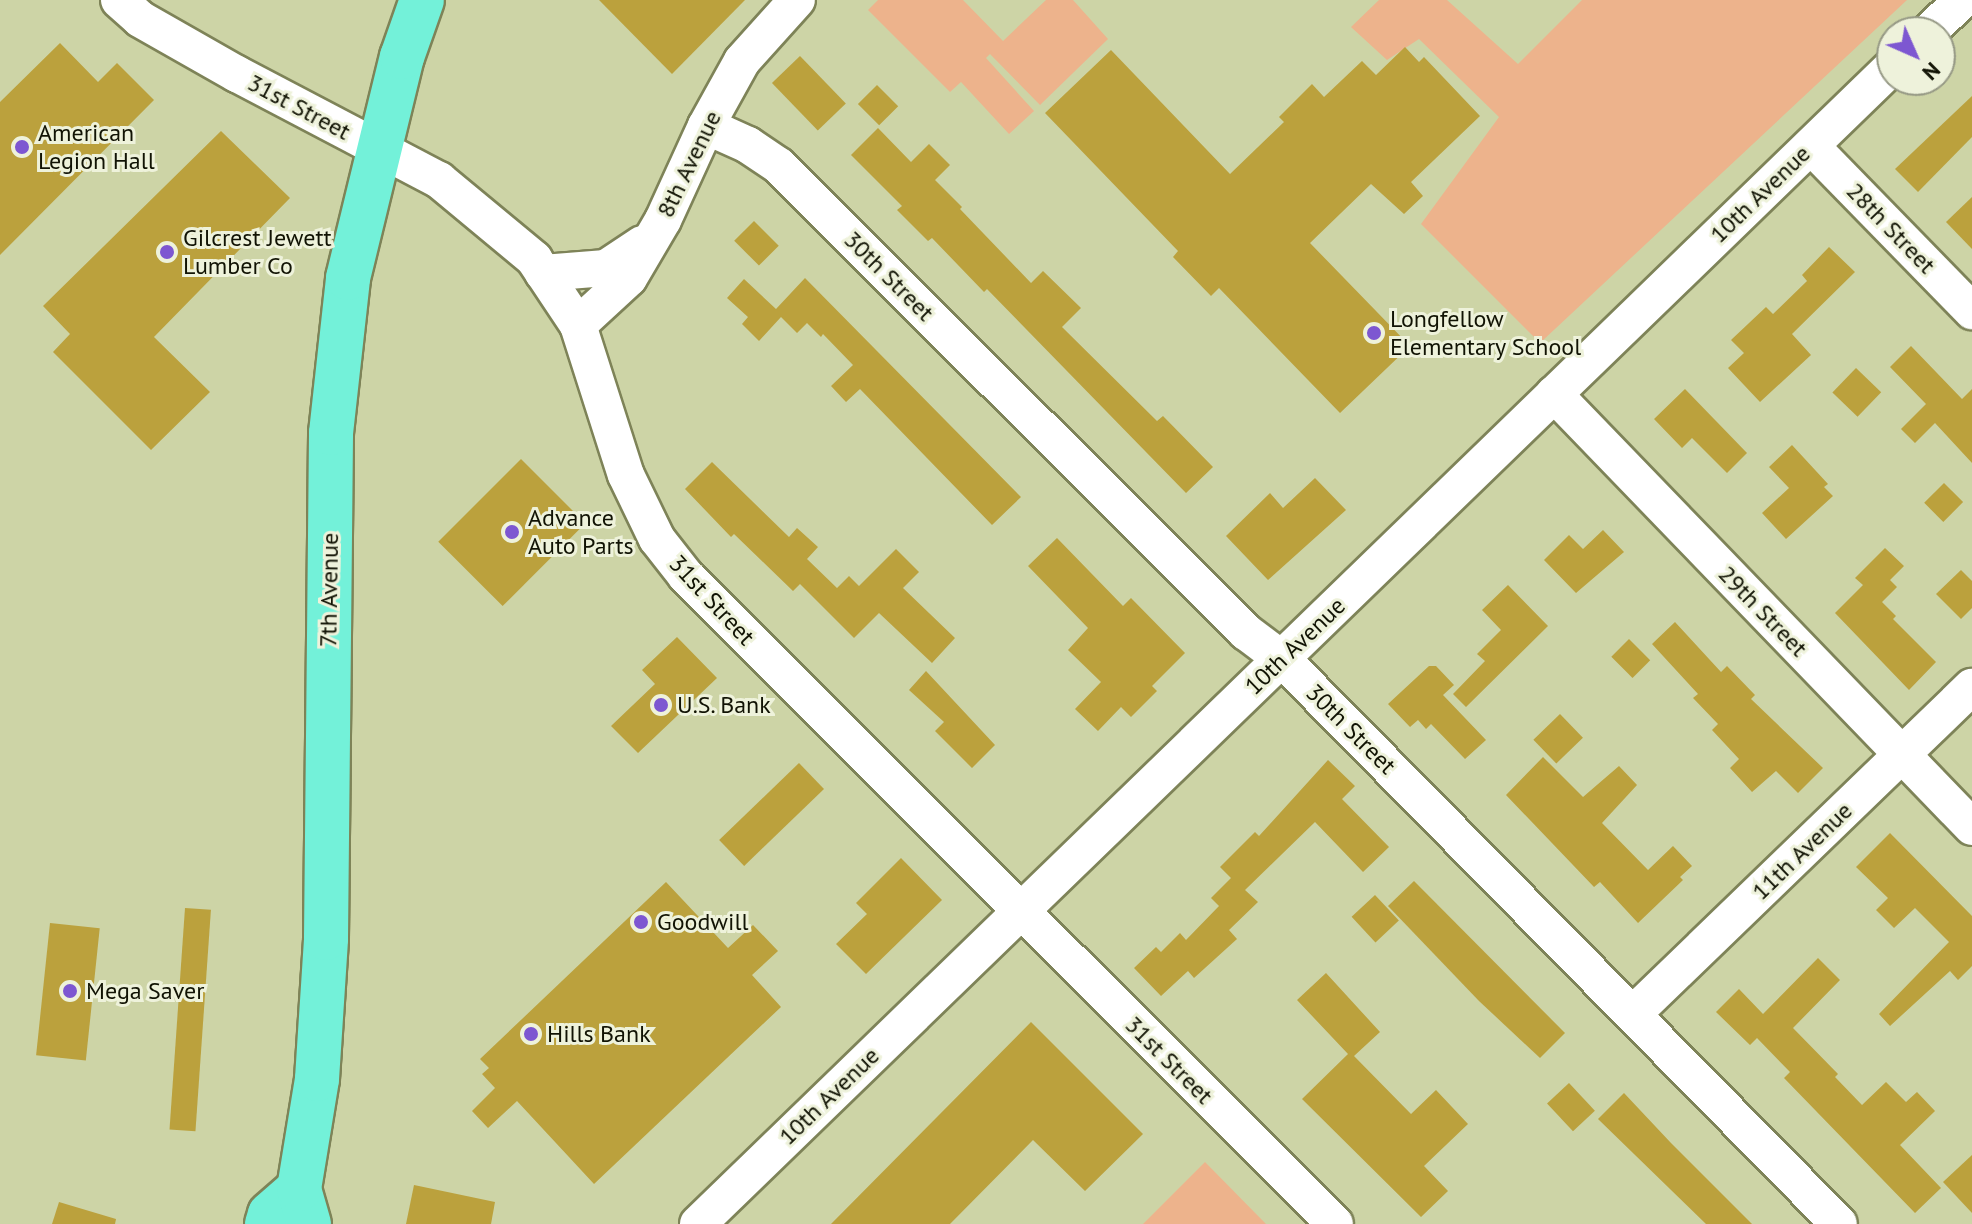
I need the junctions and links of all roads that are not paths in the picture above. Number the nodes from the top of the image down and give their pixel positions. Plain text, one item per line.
1 (119, 0) edge
2 (422, 0) edge
3 (797, 0) edge
4 (1962, 0) edge
5 (1946, 16) edge
6 (1876, 83) edge
7 (706, 126) junction
8 (1811, 146) junction
9 (378, 150) junction
10 (653, 236) junction
11 (543, 273) junction
12 (1972, 311) edge
13 (578, 325) junction
14 (1554, 394) junction
15 (1282, 659) junction
16 (1972, 687) edge
17 (1901, 755) junction
18 (1972, 827) edge
19 (1019, 911) junction
20 (1633, 1014) junction
21 (304, 1206) edge
22 (267, 1224) edge
23 (698, 1224) edge
24 (1335, 1224) edge
25 (1839, 1224) edge

1 - 9 street, 31st Street
2 - 9 main road, 7th Avenue
3 - 7 street, 8th Avenue
4 - 5 street
6 - 8 street, 10th Avenue
7 - 10 street, 8th Avenue
7 - 15 street, 30th Street
8 - 12 street, 28th Street
8 - 14 street, 10th Avenue
9 - 11 street, 31st Street
9 - 21 main road, 7th Avenue
10 - 11 street
10 - 13 street, 8th Avenue
11 - 13 street, 31st Street
13 - 19 street, 31st Street
14 - 15 street, 10th Avenue
14 - 17 street, 29th Street
15 - 19 street, 10th Avenue
15 - 20 street, 30th Street
16 - 17 street, 11th Avenue
17 - 18 street, 29th Street
17 - 20 street, 11th Avenue
19 - 23 street, 10th Avenue
19 - 24 street, 31st Street
20 - 25 street, 30th Street
21 - 22 main road, 7th Avenue

